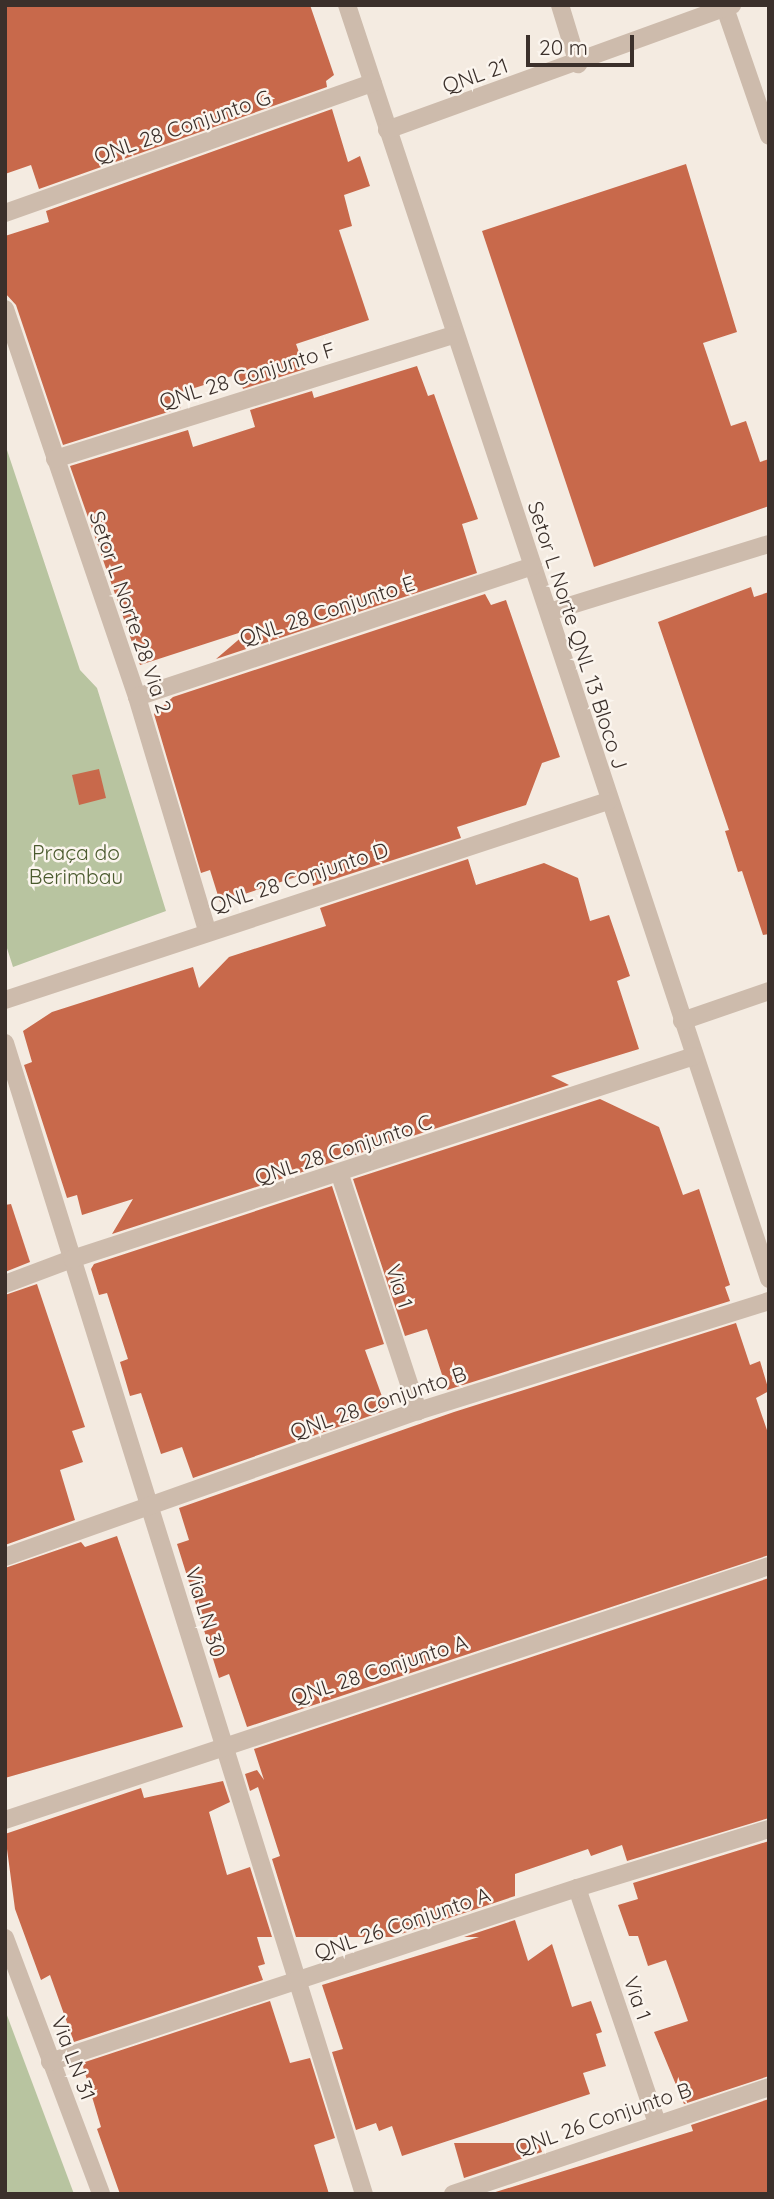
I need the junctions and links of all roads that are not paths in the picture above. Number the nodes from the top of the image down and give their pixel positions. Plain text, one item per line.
1 (347, 5) edge
2 (560, 5) edge
3 (729, 6) edge
4 (578, 64) junction
5 (373, 83) junction
6 (387, 130) junction
7 (769, 136) edge
8 (5, 213) edge
9 (5, 309) edge
10 (453, 335) junction
11 (55, 458) junction
12 (769, 544) edge
13 (533, 566) junction
14 (549, 612) junction
15 (137, 697) junction
16 (608, 801) junction
17 (207, 931) junction
18 (769, 991) edge
19 (5, 1000) edge
20 (682, 1021) junction
21 (5, 1043) edge
22 (694, 1056) junction
23 (340, 1175) junction
24 (72, 1259) junction
25 (769, 1279) edge
26 (5, 1284) edge
27 (769, 1301) edge
28 (418, 1411) junction
29 (151, 1507) junction
30 (5, 1557) edge
31 (769, 1566) edge
32 (223, 1744) junction
33 (5, 1820) edge
34 (769, 1829) edge
35 (577, 1888) junction
36 (5, 1938) edge
37 (299, 1982) junction
38 (50, 2062) junction
39 (769, 2087) edge
40 (657, 2123) junction
41 (101, 2194) edge
42 (364, 2194) edge
43 (453, 2194) edge

1 - 5 street, Setor L Norte QNL 13 Bloco J
2 - 4 street
3 - 4 street, QNL 21
3 - 7 street, QNL 21
4 - 6 street, QNL 21
5 - 6 street, Setor L Norte QNL 13 Bloco J
5 - 8 street, QNL 28 Conjunto G
6 - 10 street, Setor L Norte QNL 13 Bloco J
9 - 11 street, Setor L Norte 28 Via 2
10 - 11 street, QNL 28 Conjunto F
10 - 13 street, Setor L Norte QNL 13 Bloco J
11 - 15 street, Setor L Norte 28 Via 2
12 - 14 street
13 - 14 street, Setor L Norte QNL 13 Bloco J
13 - 15 street, QNL 28 Conjunto E
14 - 16 street, Setor L Norte QNL 13 Bloco J
15 - 17 street, Setor L Norte 28 Via 2
16 - 17 street, QNL 28 Conjunto D
16 - 20 street, Setor L Norte QNL 13 Bloco J
17 - 19 street, QNL 28 Conjunto D
18 - 20 street
20 - 22 street, Setor L Norte QNL 13 Bloco J
21 - 24 street, Via LN 30
22 - 23 street, QNL 28 Conjunto C
22 - 25 street, Setor L Norte QNL 13 Bloco J
23 - 24 street, QNL 28 Conjunto C
23 - 28 street, Via 1
24 - 26 street, QNL 28 Conjunto C
24 - 29 street, Via LN 30
27 - 28 street, QNL 28 Conjunto B
28 - 29 street, QNL 28 Conjunto B
29 - 30 street, QNL 28 Conjunto B
29 - 32 street, Via LN 30
31 - 32 street, QNL 28 Conjunto A
32 - 33 street, QNL 28 Conjunto A
32 - 37 street, Via LN 30
34 - 35 street, QNL 26 Conjunto A
35 - 37 street, QNL 26 Conjunto A
35 - 40 street, Via 1
36 - 38 street, Via LN 31
37 - 38 street, QNL 26 Conjunto A
37 - 42 street, Via LN 30
38 - 41 street, Via LN 31
39 - 40 street, QNL 26 Conjunto B
40 - 43 street, QNL 26 Conjunto B

